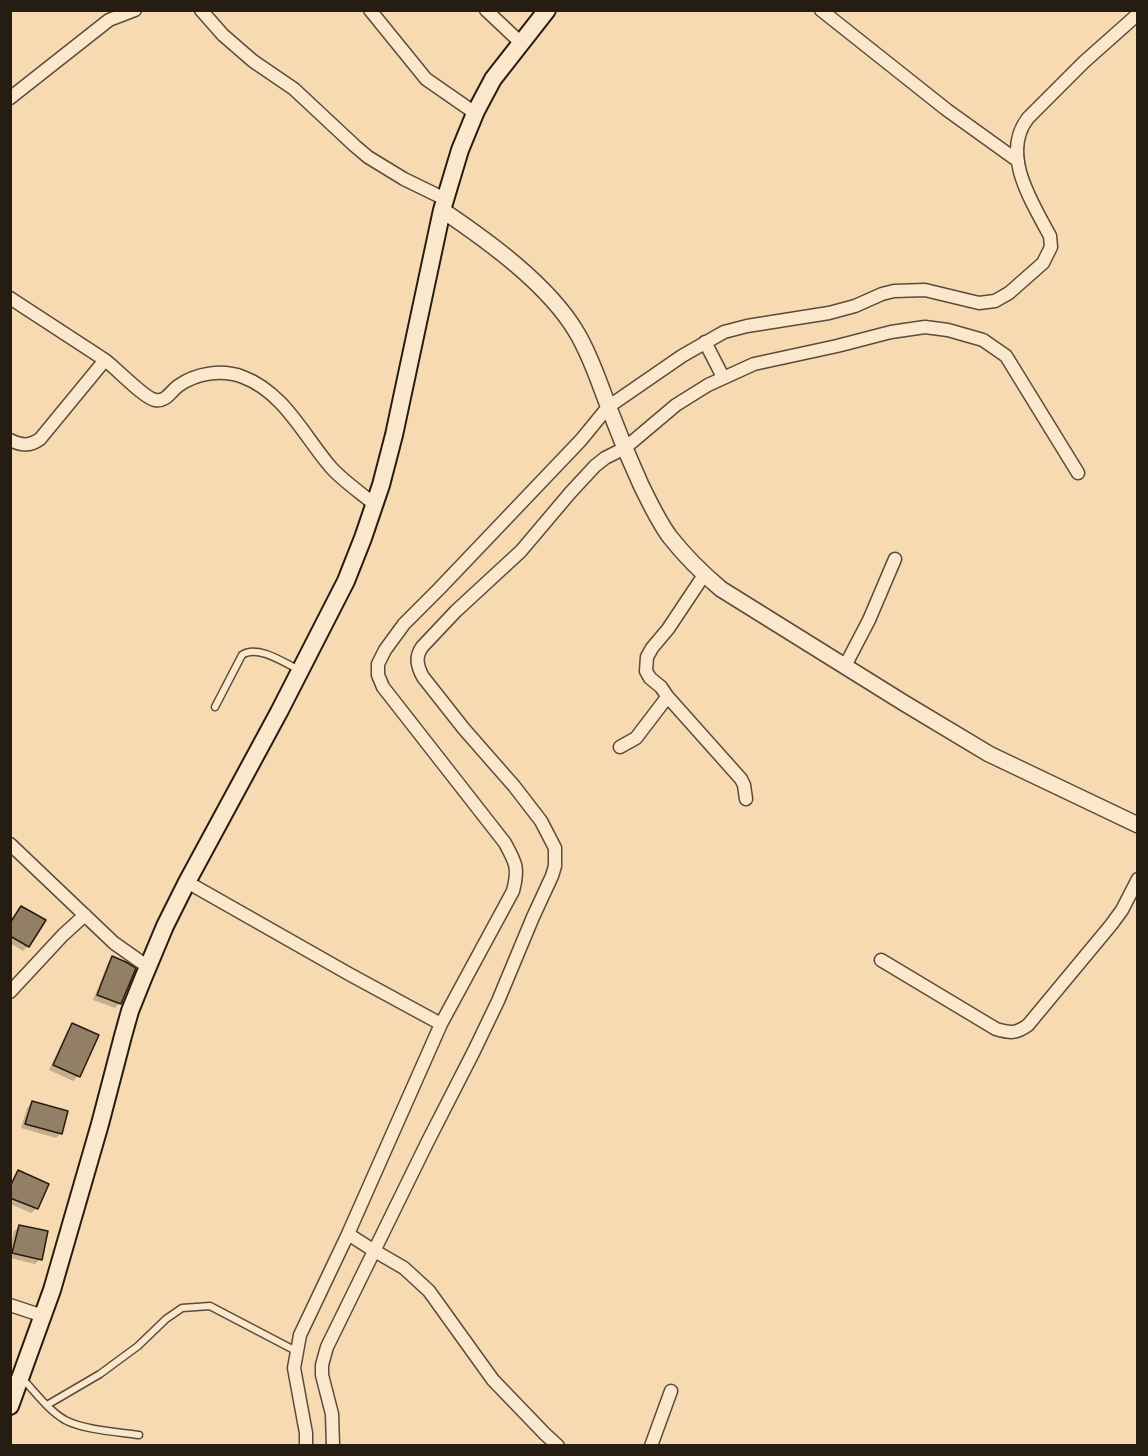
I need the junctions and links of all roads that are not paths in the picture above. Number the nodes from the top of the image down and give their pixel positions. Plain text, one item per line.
1 (135, 10) edge
2 (201, 10) edge
3 (370, 10) edge
4 (486, 10) edge
5 (547, 10) edge
6 (821, 10) edge
7 (1137, 14) edge
8 (521, 43) junction
9 (10, 98) edge
10 (475, 113) junction
11 (1018, 161) junction
12 (444, 205) junction
13 (10, 298) edge
14 (707, 346) junction
15 (105, 360) junction
16 (721, 374) junction
17 (609, 410) junction
18 (10, 440) edge
19 (624, 444) junction
20 (1078, 473) dead end
21 (375, 504) junction
22 (895, 559) dead end
23 (704, 575) junction
24 (845, 666) junction
25 (300, 670) junction
26 (667, 696) junction
27 (215, 706) dead end
28 (620, 747) dead end
29 (746, 799) dead end
30 (1137, 825) edge
31 (10, 844) edge
32 (1137, 879) edge
33 (187, 882) junction
34 (85, 915) junction
35 (881, 960) dead end
36 (148, 967) junction
37 (10, 992) edge
38 (441, 1024) junction
39 (351, 1235) junction
40 (372, 1249) junction
41 (10, 1305) edge
42 (43, 1316) junction
43 (296, 1351) junction
44 (21, 1377) junction
45 (672, 1391) dead end
46 (10, 1406) edge
47 (47, 1406) junction
48 (139, 1435) dead end
49 (306, 1446) edge
50 (333, 1446) edge
51 (558, 1446) edge
52 (651, 1446) edge

1 - 9 street
2 - 12 street
3 - 10 street
4 - 8 street
5 - 8 main road
6 - 11 street
7 - 11 street
8 - 10 main road
10 - 12 main road
11 - 14 street
12 - 17 street
12 - 21 main road
13 - 15 street
14 - 16 street
14 - 17 street
15 - 18 street
15 - 21 street
16 - 19 street
16 - 20 street
17 - 19 street
17 - 38 street
19 - 23 street
19 - 40 street
21 - 25 main road
22 - 24 street
23 - 24 street
23 - 26 street
24 - 30 street
25 - 27 lane
25 - 33 main road
26 - 28 street
26 - 29 street
31 - 34 street
32 - 35 street
33 - 36 main road
33 - 38 street
34 - 36 street
34 - 37 street
36 - 42 main road
38 - 39 street
39 - 40 street
39 - 43 street
40 - 50 street
40 - 51 street
41 - 42 street
42 - 44 main road
43 - 47 lane
43 - 49 street
44 - 46 main road
44 - 47 lane
45 - 52 street
47 - 48 lane

